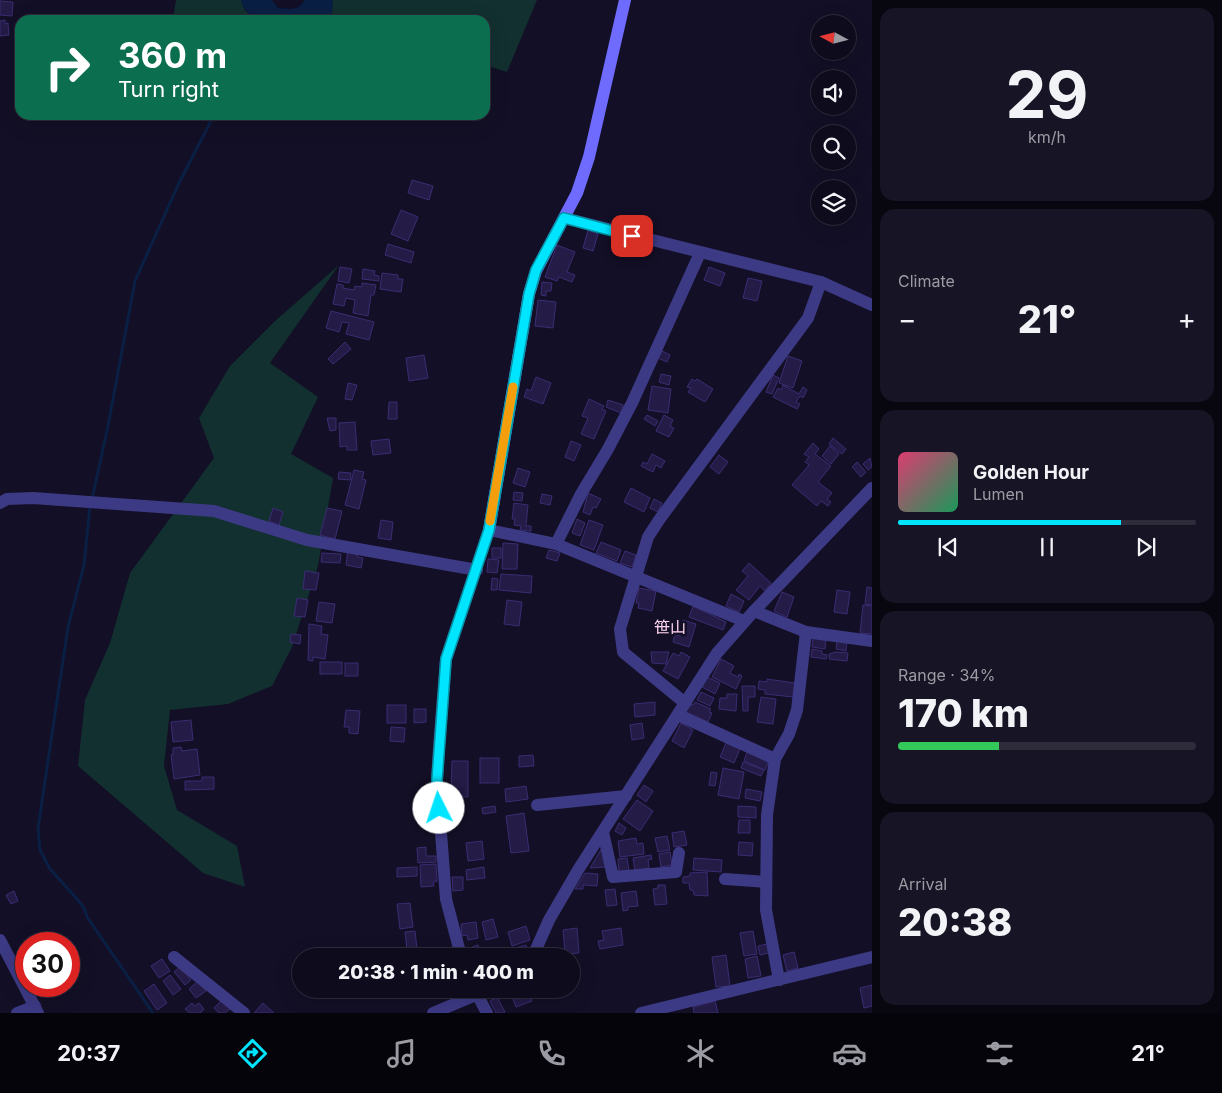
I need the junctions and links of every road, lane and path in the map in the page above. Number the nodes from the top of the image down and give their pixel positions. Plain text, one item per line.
1 (625, 0) edge
2 (564, 218) junction
3 (700, 254) junction
4 (821, 282) junction
5 (872, 305) edge
6 (872, 488) edge
7 (0, 503) edge
8 (489, 530) junction
9 (556, 544) junction
10 (477, 570) junction
11 (635, 576) junction
12 (754, 611) junction
13 (744, 621) junction
14 (806, 632) junction
15 (872, 641) edge
16 (685, 703) junction
17 (678, 715) junction
18 (775, 759) junction
19 (626, 796) junction
20 (537, 805) dead end
21 (603, 832) junction
22 (680, 853) dead end
23 (725, 879) dead end
24 (766, 882) junction
25 (0, 940) edge
26 (459, 948) edge
27 (537, 948) edge
28 (174, 957) dead end
29 (872, 957) edge
30 (779, 980) junction
31 (462, 998) edge
32 (476, 998) edge
33 (37, 1009) edge
34 (17, 1013) edge
35 (244, 1013) edge
36 (433, 1013) edge
37 (487, 1013) edge
38 (641, 1013) edge

1 - 2 street
2 - 3 street
2 - 8 street
3 - 4 street
3 - 9 street
4 - 5 street
4 - 11 street
6 - 12 street
7 - 10 street
8 - 9 street
8 - 10 street
9 - 11 street
10 - 26 street
11 - 13 street
11 - 16 street
12 - 13 street
12 - 14 street
13 - 16 street
14 - 15 street
14 - 18 street
16 - 17 street
17 - 18 street
17 - 19 street
18 - 24 street
19 - 20 street
19 - 21 street
21 - 22 street
21 - 27 street
23 - 24 street
24 - 30 street
25 - 33 street
28 - 35 street
29 - 30 street
30 - 38 street
31 - 36 street
32 - 37 street
33 - 34 street

